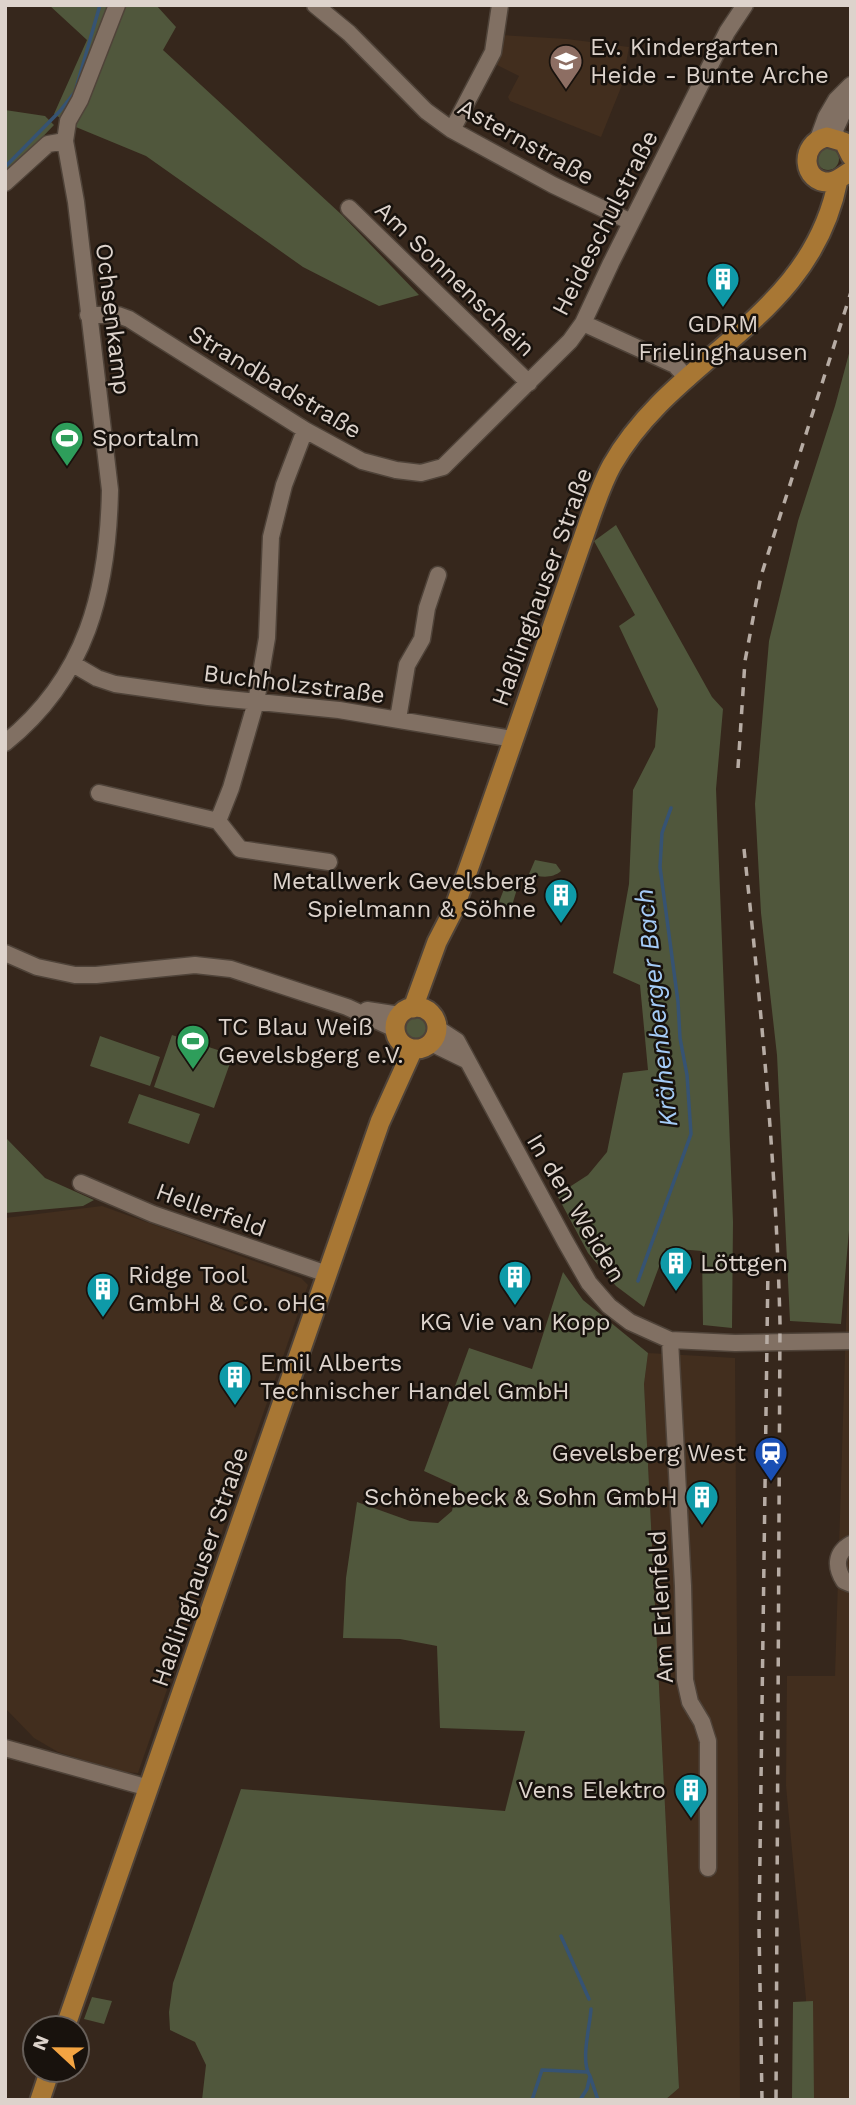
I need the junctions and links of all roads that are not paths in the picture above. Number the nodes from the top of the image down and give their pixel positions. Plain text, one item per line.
1 (117, 5) edge
2 (316, 5) edge
3 (500, 5) edge
4 (745, 5) edge
5 (851, 85) edge
6 (851, 94) edge
7 (452, 130) junction
8 (65, 141) junction
9 (841, 160) edge
10 (5, 183) edge
11 (349, 208) dead end
12 (631, 222) junction
13 (88, 315) junction
14 (583, 323) junction
15 (688, 379) junction
16 (529, 383) junction
17 (305, 430) junction
18 (443, 467) joint
19 (438, 575) dead end
20 (73, 664) junction
21 (256, 702) junction
22 (398, 719) junction
23 (513, 739) junction
24 (5, 743) edge
25 (99, 793) dead end
26 (218, 821) junction
27 (330, 862) dead end
28 (5, 953) edge
29 (414, 1028) junction
30 (81, 1183) dead end
31 (327, 1274) junction
32 (670, 1340) junction
33 (851, 1341) edge
34 (851, 1544) edge
35 (851, 1584) edge
36 (5, 1748) edge
37 (149, 1788) junction
38 (708, 1868) dead end
39 (70, 2014) edge

1 - 8 street, Ochsenkamp
2 - 7 street, Asternstraße
3 - 7 street
4 - 12 street, Heideschulstraße
5 - 9 street
6 - 9 street
7 - 12 street, Asternstraße
8 - 10 street
8 - 13 street, Ochsenkamp
9 - 15 main road, Haßlinghauser Straße
11 - 16 street, Am Sonnenschein
12 - 14 street, Heideschulstraße
13 - 17 street, Strandbadstraße
13 - 20 street, Ochsenkamp
14 - 15 street
14 - 16 street, Heideschulstraße
15 - 23 main road, Haßlinghauser Straße
16 - 18 street, Heideschulstraße
17 - 18 street, Strandbadstraße
17 - 21 street
19 - 22 street
20 - 21 street, Buchholzstraße
20 - 24 street, Ochsenkamp
21 - 22 street, Buchholzstraße
21 - 26 street
22 - 23 street, Buchholzstraße
23 - 29 main road, Haßlinghauser Straße
25 - 26 street
26 - 27 street
28 - 29 street, In den Weiden
29 - 31 main road, Haßlinghauser Straße
29 - 32 street, In den Weiden
30 - 31 street, Hellerfeld
31 - 37 main road, Haßlinghauser Straße
32 - 33 street, In den Weiden
32 - 38 street, Am Erlenfeld
34 - 35 street
36 - 37 street
37 - 39 main road, Haßlinghauser Straße

